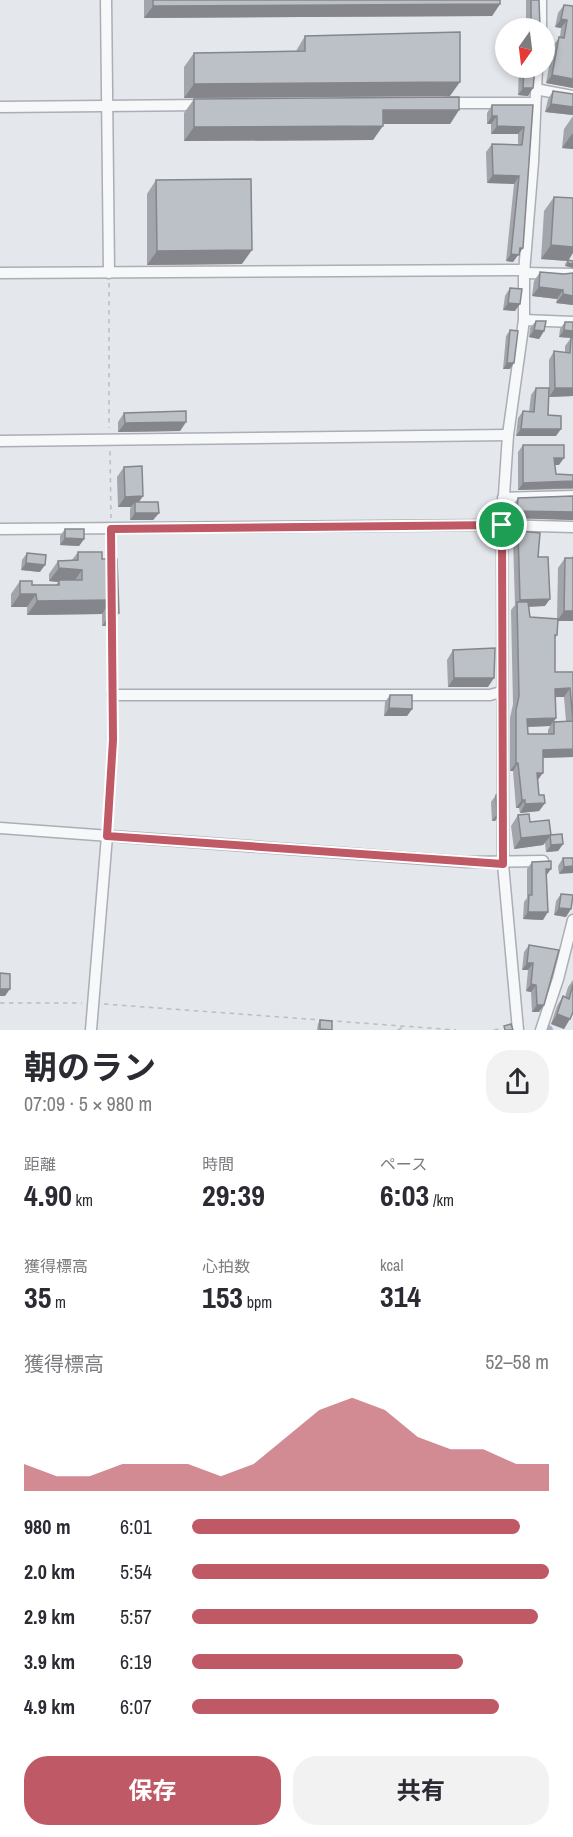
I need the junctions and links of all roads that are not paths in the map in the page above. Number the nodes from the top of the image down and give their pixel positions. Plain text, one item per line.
1 (106, 0) edge
2 (541, 0) edge
3 (541, 18) edge
4 (536, 78) edge
5 (535, 89) junction
6 (573, 96) edge
7 (428, 103) edge
8 (535, 103) junction
9 (214, 104) edge
10 (108, 105) junction
11 (0, 107) edge
12 (524, 271) junction
13 (0, 273) edge
14 (109, 273) junction
15 (573, 274) edge
16 (524, 320) junction
17 (573, 322) edge
18 (508, 435) junction
19 (0, 441) edge
20 (573, 496) edge
21 (503, 498) junction
22 (502, 525) junction
23 (573, 527) edge
24 (0, 530) edge
25 (501, 692) junction
26 (113, 695) road end
27 (0, 828) edge
28 (107, 836) junction
29 (543, 861) edge
30 (503, 864) junction
31 (573, 920) edge
32 (517, 1027) edge
33 (92, 1030) edge
34 (541, 1030) edge

1 - 10 street
2 - 3 street
4 - 5 street
5 - 6 street
5 - 8 street
7 - 8 street
8 - 12 street
9 - 10 street
10 - 11 street
10 - 14 street
12 - 14 street
12 - 15 street
12 - 16 street
13 - 14 street
16 - 17 street
16 - 18 street
18 - 19 street
18 - 21 street
20 - 21 street
21 - 22 street
22 - 23 street
22 - 24 street
22 - 25 street
25 - 26 street
25 - 30 street
27 - 28 street
28 - 30 street
28 - 33 street
29 - 30 street
30 - 32 street
31 - 34 street

